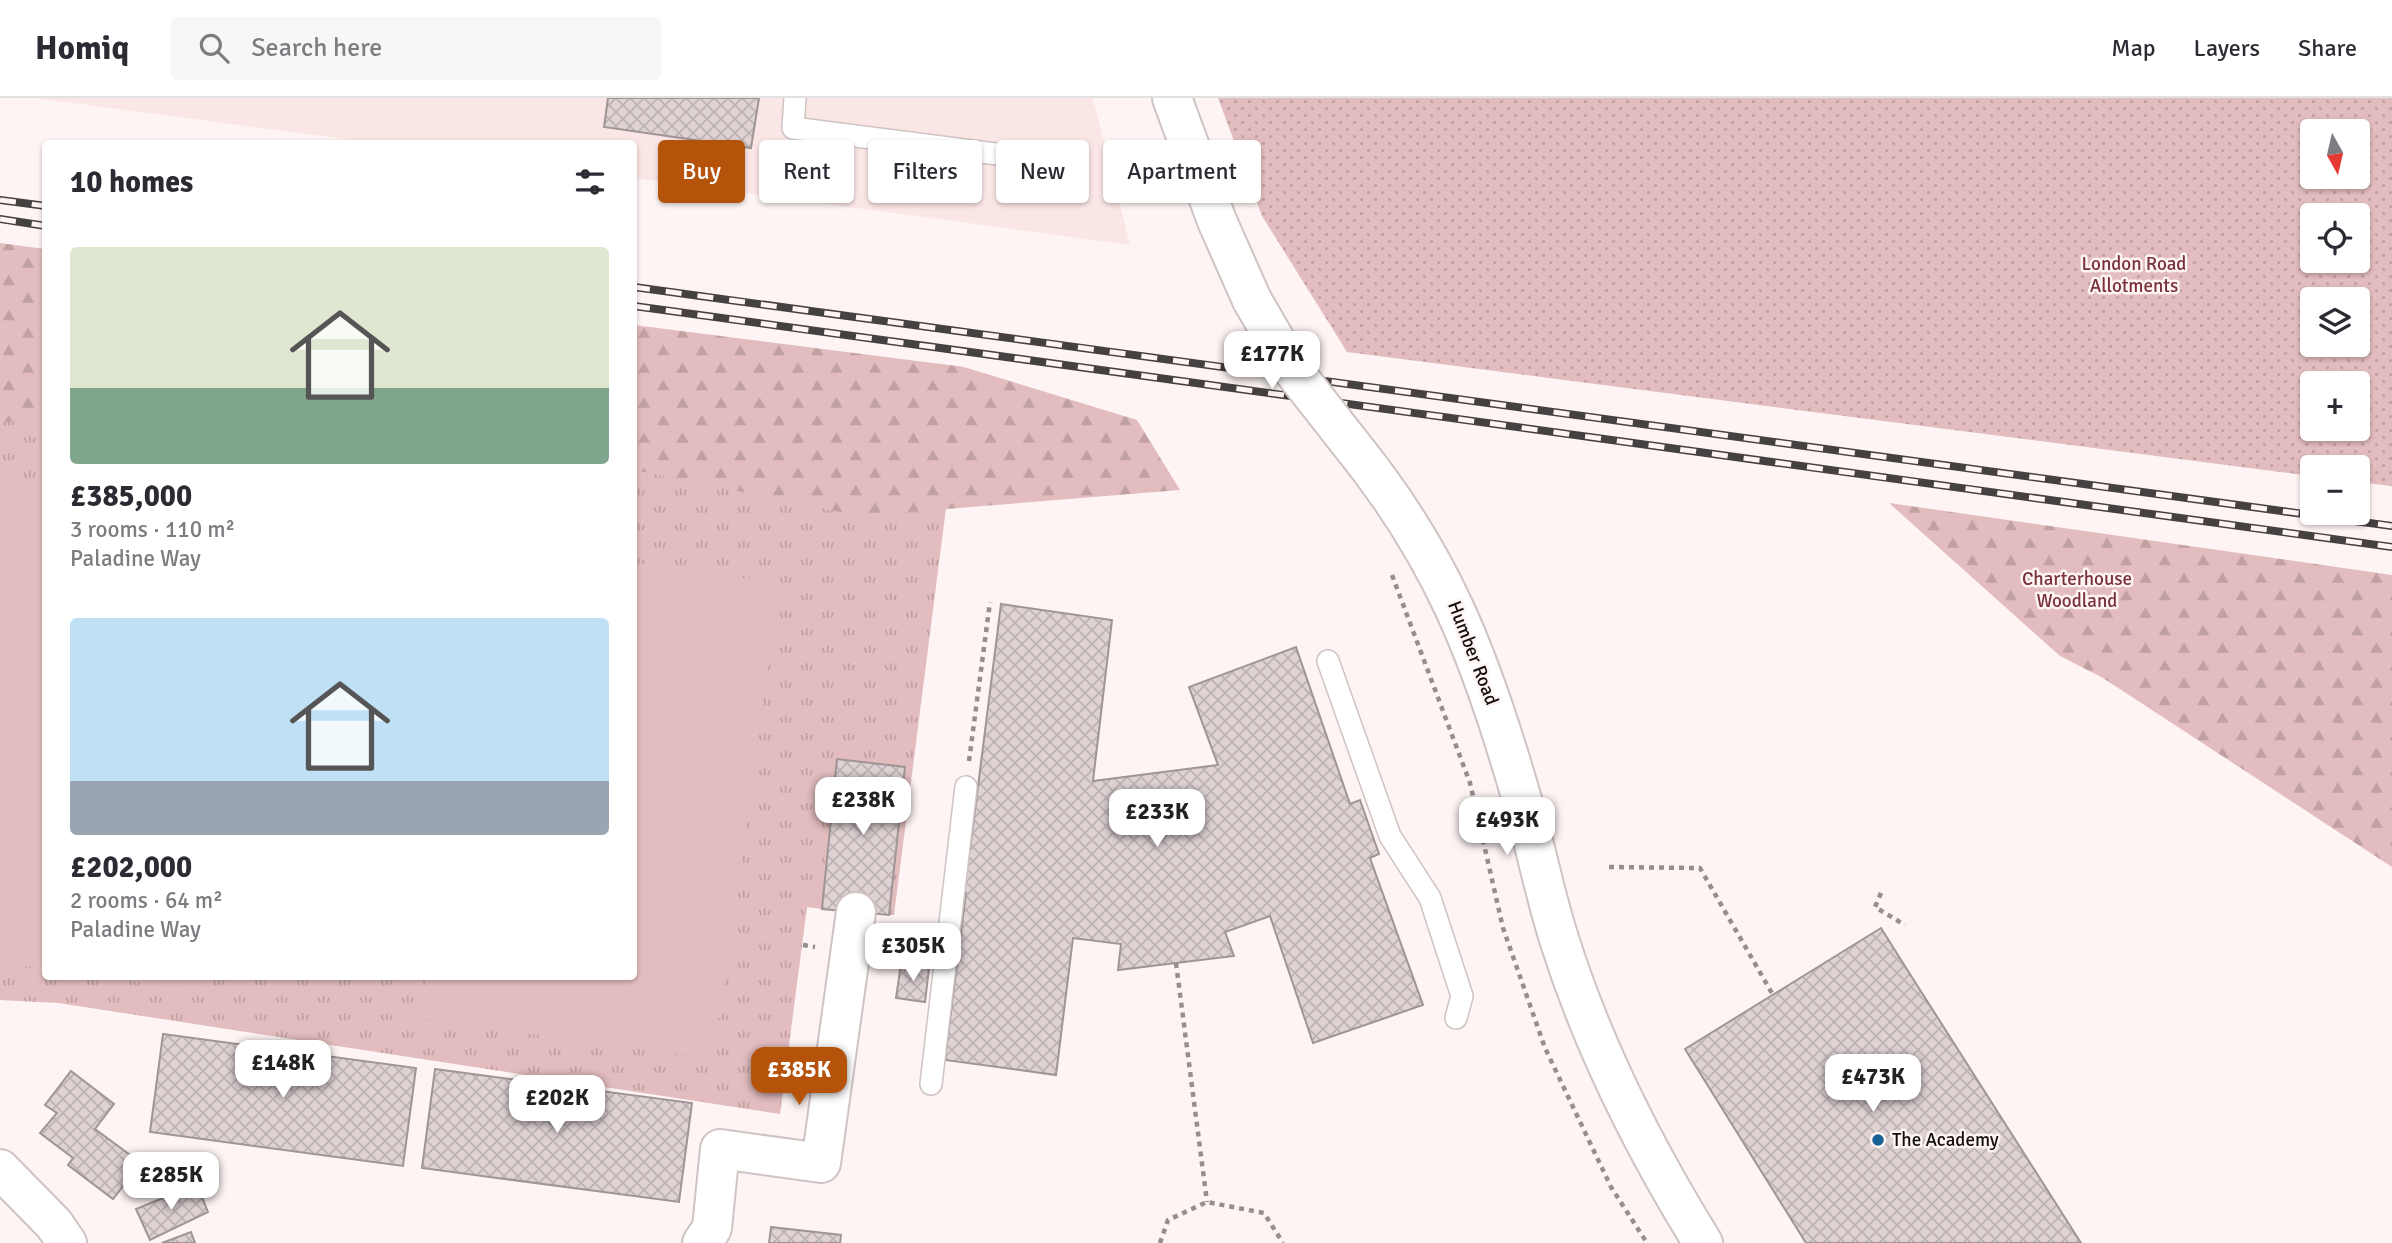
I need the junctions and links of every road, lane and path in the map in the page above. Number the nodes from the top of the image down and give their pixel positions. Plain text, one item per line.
1 (795, 98) edge
2 (1172, 98) edge
3 (996, 154) edge
4 (1388, 565) dead end
5 (990, 602) dead end
6 (1328, 661) dead end
7 (966, 787) joint
8 (1609, 867) dead end
9 (1881, 894) dead end
10 (856, 912) dead end
11 (1905, 925) dead end
12 (1176, 963) dead end
13 (1773, 995) dead end
14 (1456, 1018) dead end
15 (931, 1084) dead end
16 (0, 1169) edge
17 (1207, 1202) junction
18 (67, 1243) edge
19 (702, 1243) edge
20 (1160, 1243) edge
21 (1283, 1243) edge
22 (1647, 1243) edge
23 (1703, 1243) edge

1 - 3 lane
2 - 23 main road, Humber Road, bridge
4 - 22 path
5 - 7 path
6 - 14 lane
7 - 15 lane
8 - 13 path
9 - 11 path
10 - 19 main road
12 - 17 path
16 - 18 main road
17 - 20 path
17 - 21 path

